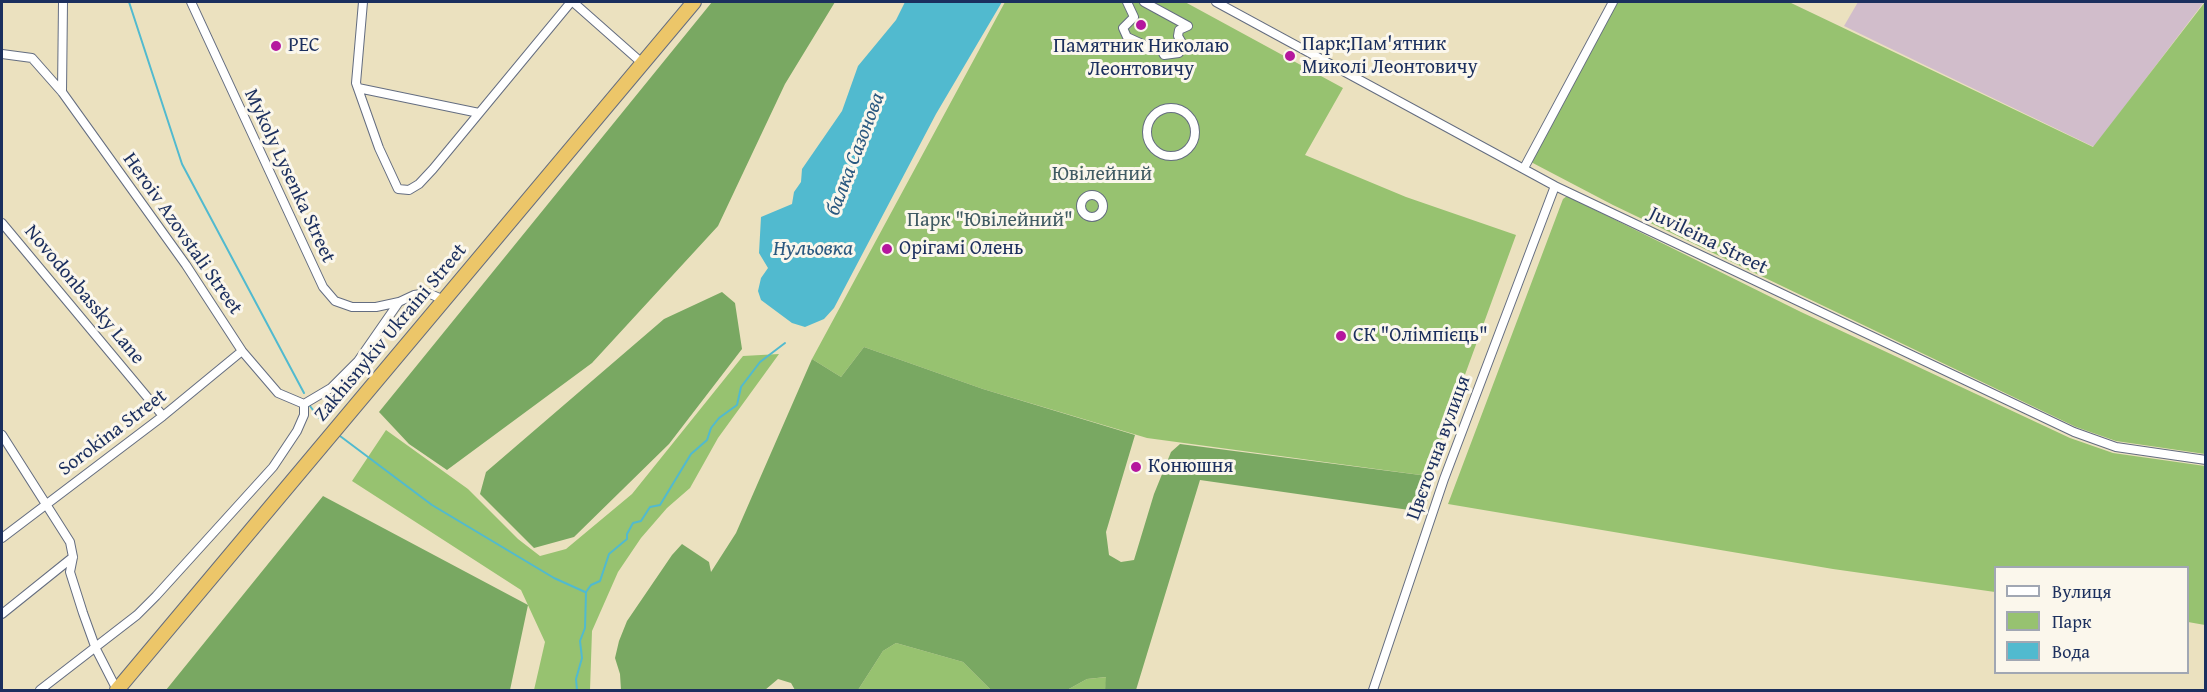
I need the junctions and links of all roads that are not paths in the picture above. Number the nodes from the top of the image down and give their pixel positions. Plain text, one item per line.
1 (63, 2) edge
2 (191, 2) edge
3 (363, 2) edge
4 (572, 2) edge
5 (694, 2) edge
6 (1127, 2) edge
7 (1144, 2) edge
8 (1216, 2) edge
9 (1613, 2) edge
10 (2, 54) edge
11 (642, 63) junction
12 (358, 88) junction
13 (62, 92) junction
14 (479, 113) junction
15 (1146, 136) joint
16 (1524, 168) junction
17 (1555, 186) junction
18 (2, 223) edge
19 (444, 300) junction
20 (399, 302) junction
21 (242, 351) junction
22 (304, 404) junction
23 (164, 416) junction
24 (2, 435) edge
25 (2205, 460) edge
26 (47, 504) junction
27 (2, 538) edge
28 (73, 557) junction
29 (2, 614) edge
30 (96, 649) junction
31 (40, 690) edge
32 (117, 690) edge
33 (1373, 690) edge

1 - 13 street
2 - 20 street, Mykoly Lysenka Street
3 - 12 street
4 - 11 street
4 - 14 street
5 - 11 highway, Zakhisnykiv Ukraini Street
6 - 7 street
8 - 16 street, Juvileina Street
9 - 16 street
10 - 13 street, Heroiv Azovstali Street
11 - 19 highway, Zakhisnykiv Ukraini Street
12 - 14 street
12 - 14 street
13 - 21 street, Heroiv Azovstali Street
15 - 15 street
16 - 17 street, Juvileina Street
17 - 25 street, Juvileina Street
17 - 33 street, Цвєточна вулиця
18 - 23 street, Novodonbassky Lane
19 - 20 street, Mykoly Lysenka Street
19 - 32 highway, Zakhisnykiv Ukraini Street
20 - 22 street
21 - 22 street, Heroiv Azovstali Street
21 - 23 street, Sorokina Street
22 - 30 street
23 - 26 street, Sorokina Street
24 - 26 street
26 - 27 street, Sorokina Street
26 - 28 street
28 - 29 street
28 - 30 street
30 - 31 street
30 - 32 street

